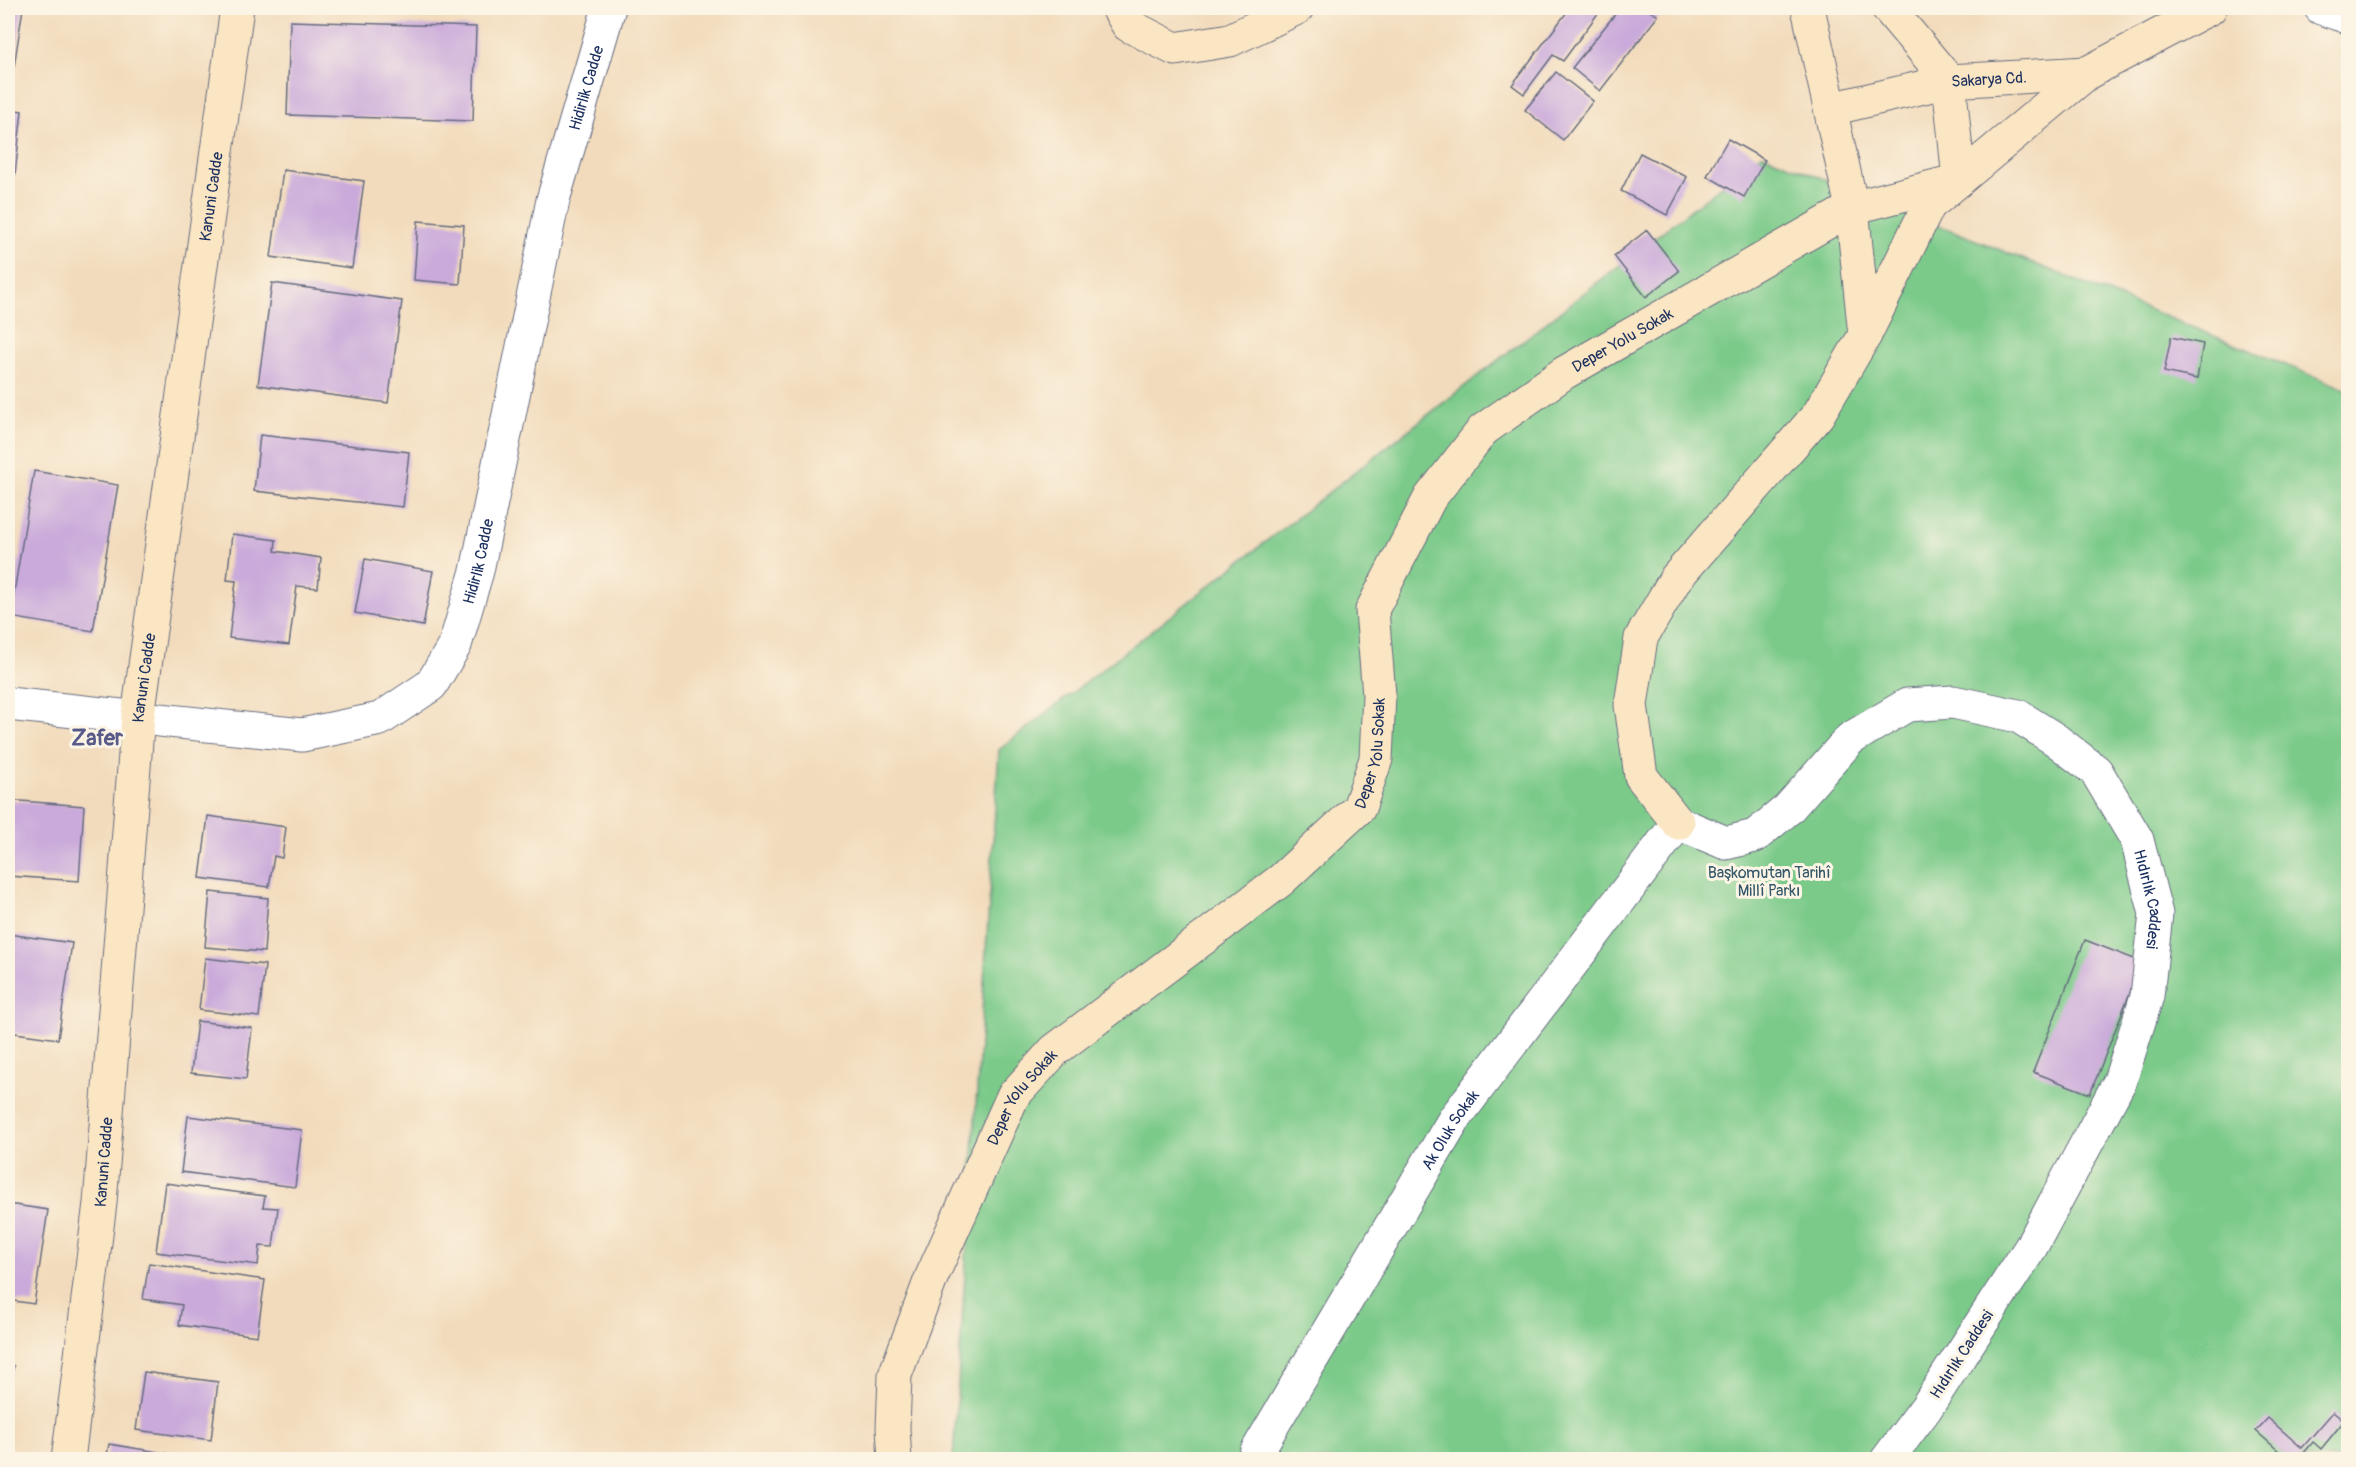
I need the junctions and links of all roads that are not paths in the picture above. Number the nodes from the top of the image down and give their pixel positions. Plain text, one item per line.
1 (237, 8) edge
2 (609, 8) edge
3 (1118, 8) edge
4 (1297, 8) edge
5 (1808, 8) edge
6 (1888, 8) edge
7 (2210, 8) edge
8 (2320, 8) edge
9 (2349, 17) edge
10 (2087, 73) junction
11 (1948, 81) junction
12 (1831, 110) junction
13 (1959, 180) junction
14 (1852, 208) junction
15 (1865, 335) junction
16 (8, 704) edge
17 (138, 716) junction
18 (1678, 823) junction
19 (68, 1460) edge
20 (895, 1460) edge
21 (1255, 1460) edge
22 (1887, 1460) edge

1 - 17 street, Kanuni Cadde
2 - 17 street, Hidirlik Cadde
3 - 4 street
5 - 12 street
6 - 11 street, Sakarya Cd.
7 - 10 street
8 - 9 street
10 - 11 street, Sakarya Cd.
10 - 13 street
11 - 12 street
11 - 13 street
12 - 14 street
13 - 14 street, Deper Yolu Sokak
13 - 15 street
14 - 15 street
14 - 20 street, Deper Yolu Sokak
15 - 18 street
16 - 17 street, Hidirlik Cadde
17 - 19 street, Kanuni Cadde
18 - 21 street, Ak Oluk Sokak
18 - 22 street, Hıdırlık Caddesi

